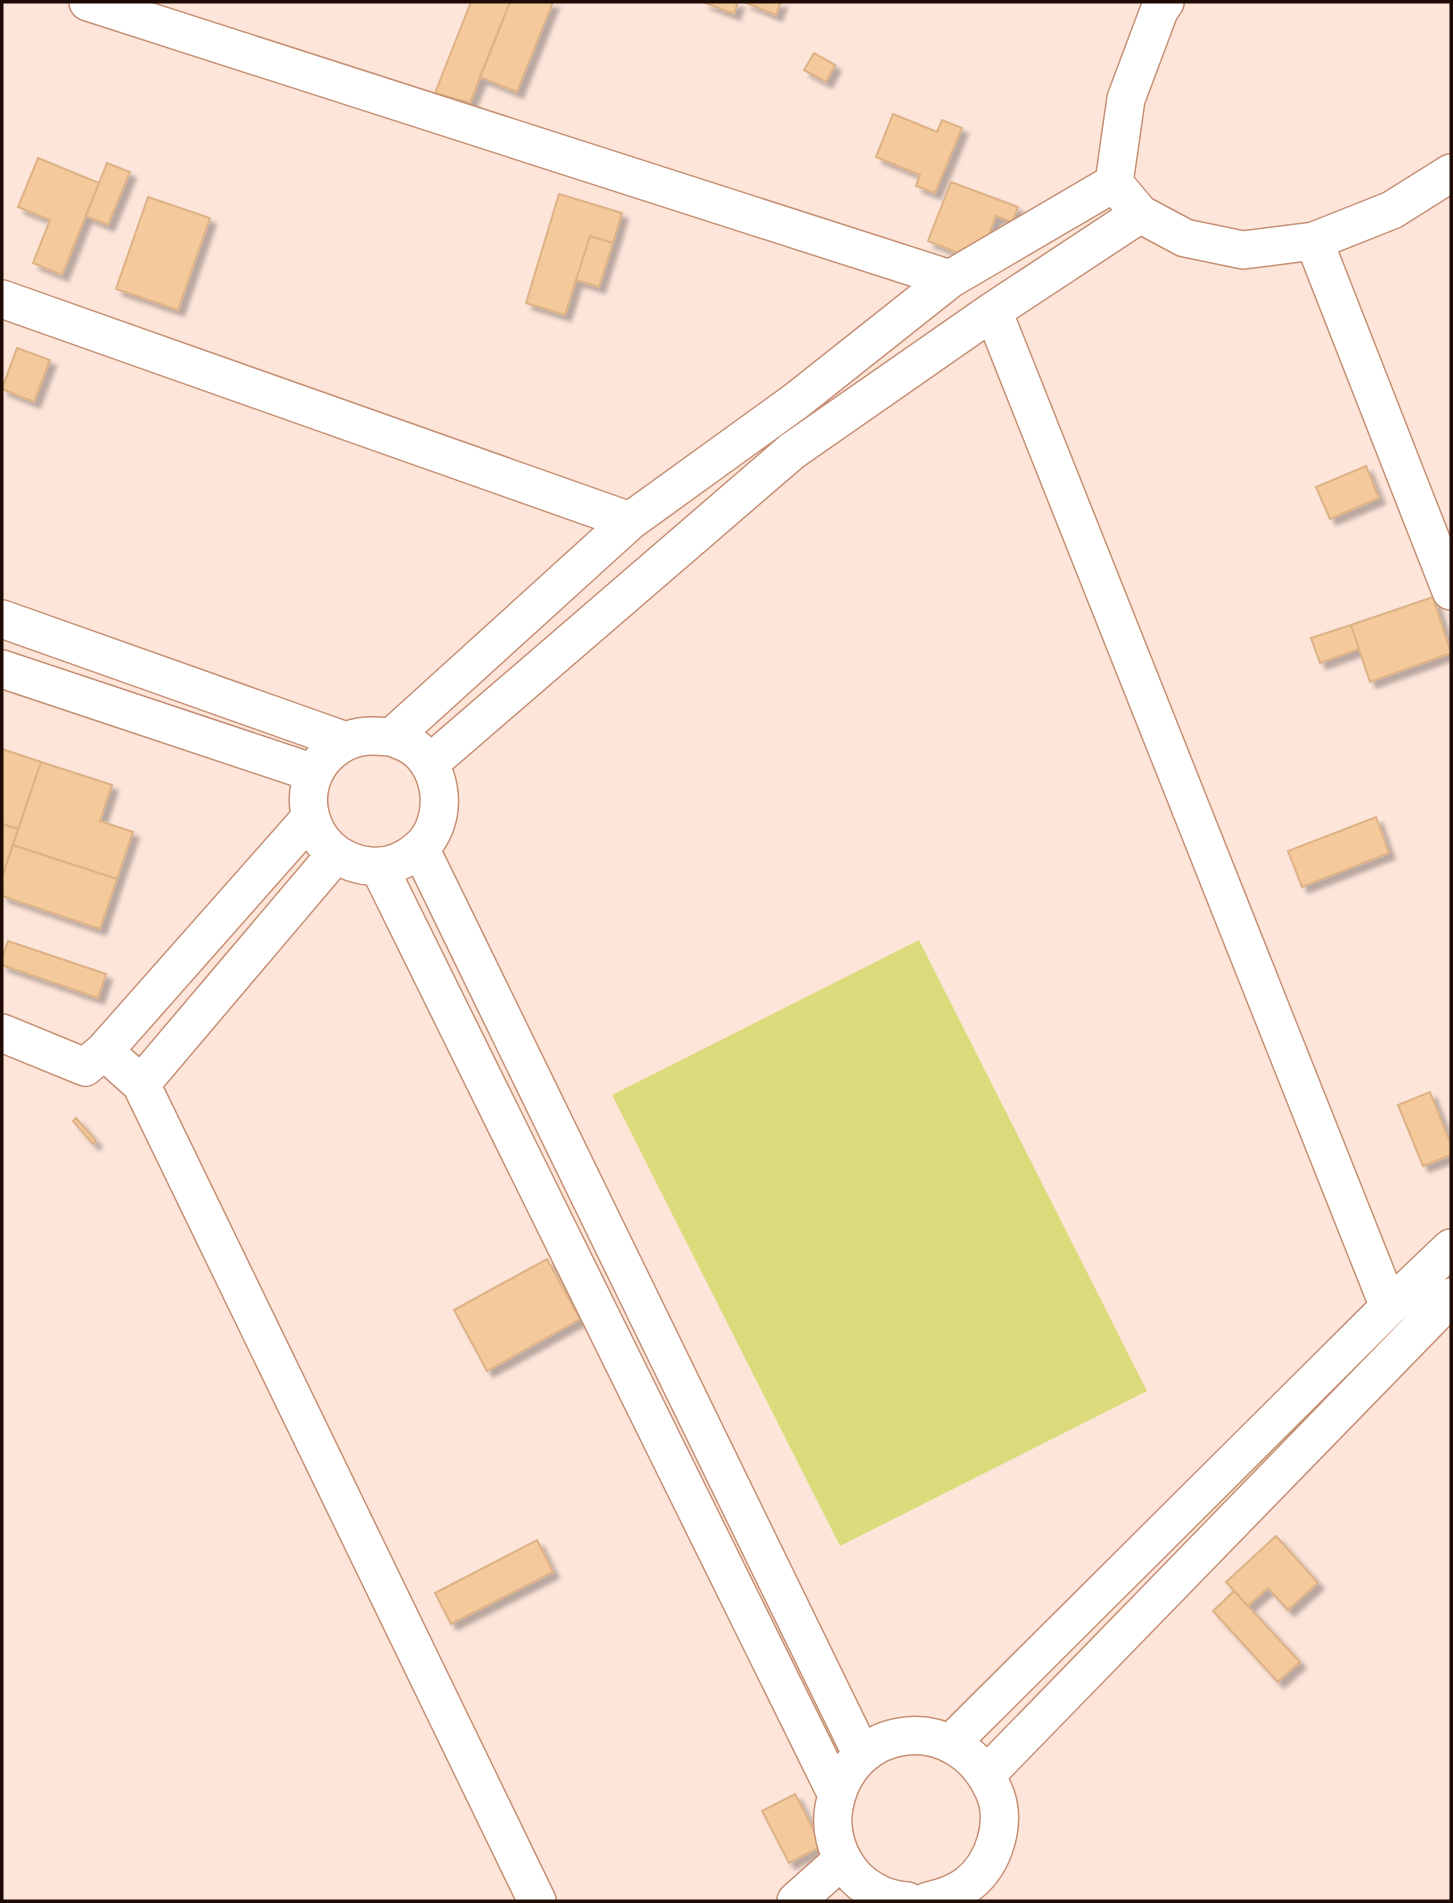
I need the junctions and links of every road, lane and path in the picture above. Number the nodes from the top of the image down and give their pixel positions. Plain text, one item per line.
1 (88, 2) edge
2 (1151, 5) edge
3 (1451, 173) edge
4 (1114, 183) junction
5 (1140, 215) junction
6 (1314, 241) junction
7 (950, 279) junction
8 (2, 299) edge
9 (993, 311) junction
10 (630, 521) junction
11 (1451, 591) edge
12 (2, 619) edge
13 (2, 669) edge
14 (392, 737) junction
15 (346, 741) junction
16 (429, 764) junction
17 (314, 773) junction
18 (310, 818) junction
19 (420, 848) junction
20 (335, 855) junction
21 (379, 867) junction
22 (2, 1032) edge
23 (104, 1051) junction
24 (141, 1084) junction
25 (1451, 1248) edge
26 (1451, 1297) edge
27 (1389, 1307) junction
28 (951, 1743) junction
29 (862, 1755) junction
30 (987, 1774) junction
31 (836, 1793) junction
32 (842, 1860) junction
33 (883, 1898) edge
34 (537, 1901) edge
35 (796, 1901) edge
36 (928, 1901) edge

1 - 7 street
2 - 4 street
3 - 6 street
4 - 5 street
4 - 7 street
5 - 6 street
5 - 9 street
6 - 11 street
7 - 10 street
8 - 10 street
9 - 16 street
9 - 27 street
10 - 14 street
12 - 15 street
13 - 17 street
14 - 15 street
14 - 16 street
15 - 17 street
16 - 19 street
17 - 18 street
18 - 20 street
18 - 23 street
19 - 21 street
19 - 29 street
20 - 21 street
20 - 24 street
21 - 31 street
22 - 23 street
23 - 24 street
24 - 34 street
25 - 27 street
26 - 30 street
27 - 28 street
28 - 29 street
28 - 30 street
29 - 31 street
30 - 36 street
31 - 32 street
32 - 33 street
32 - 35 street

